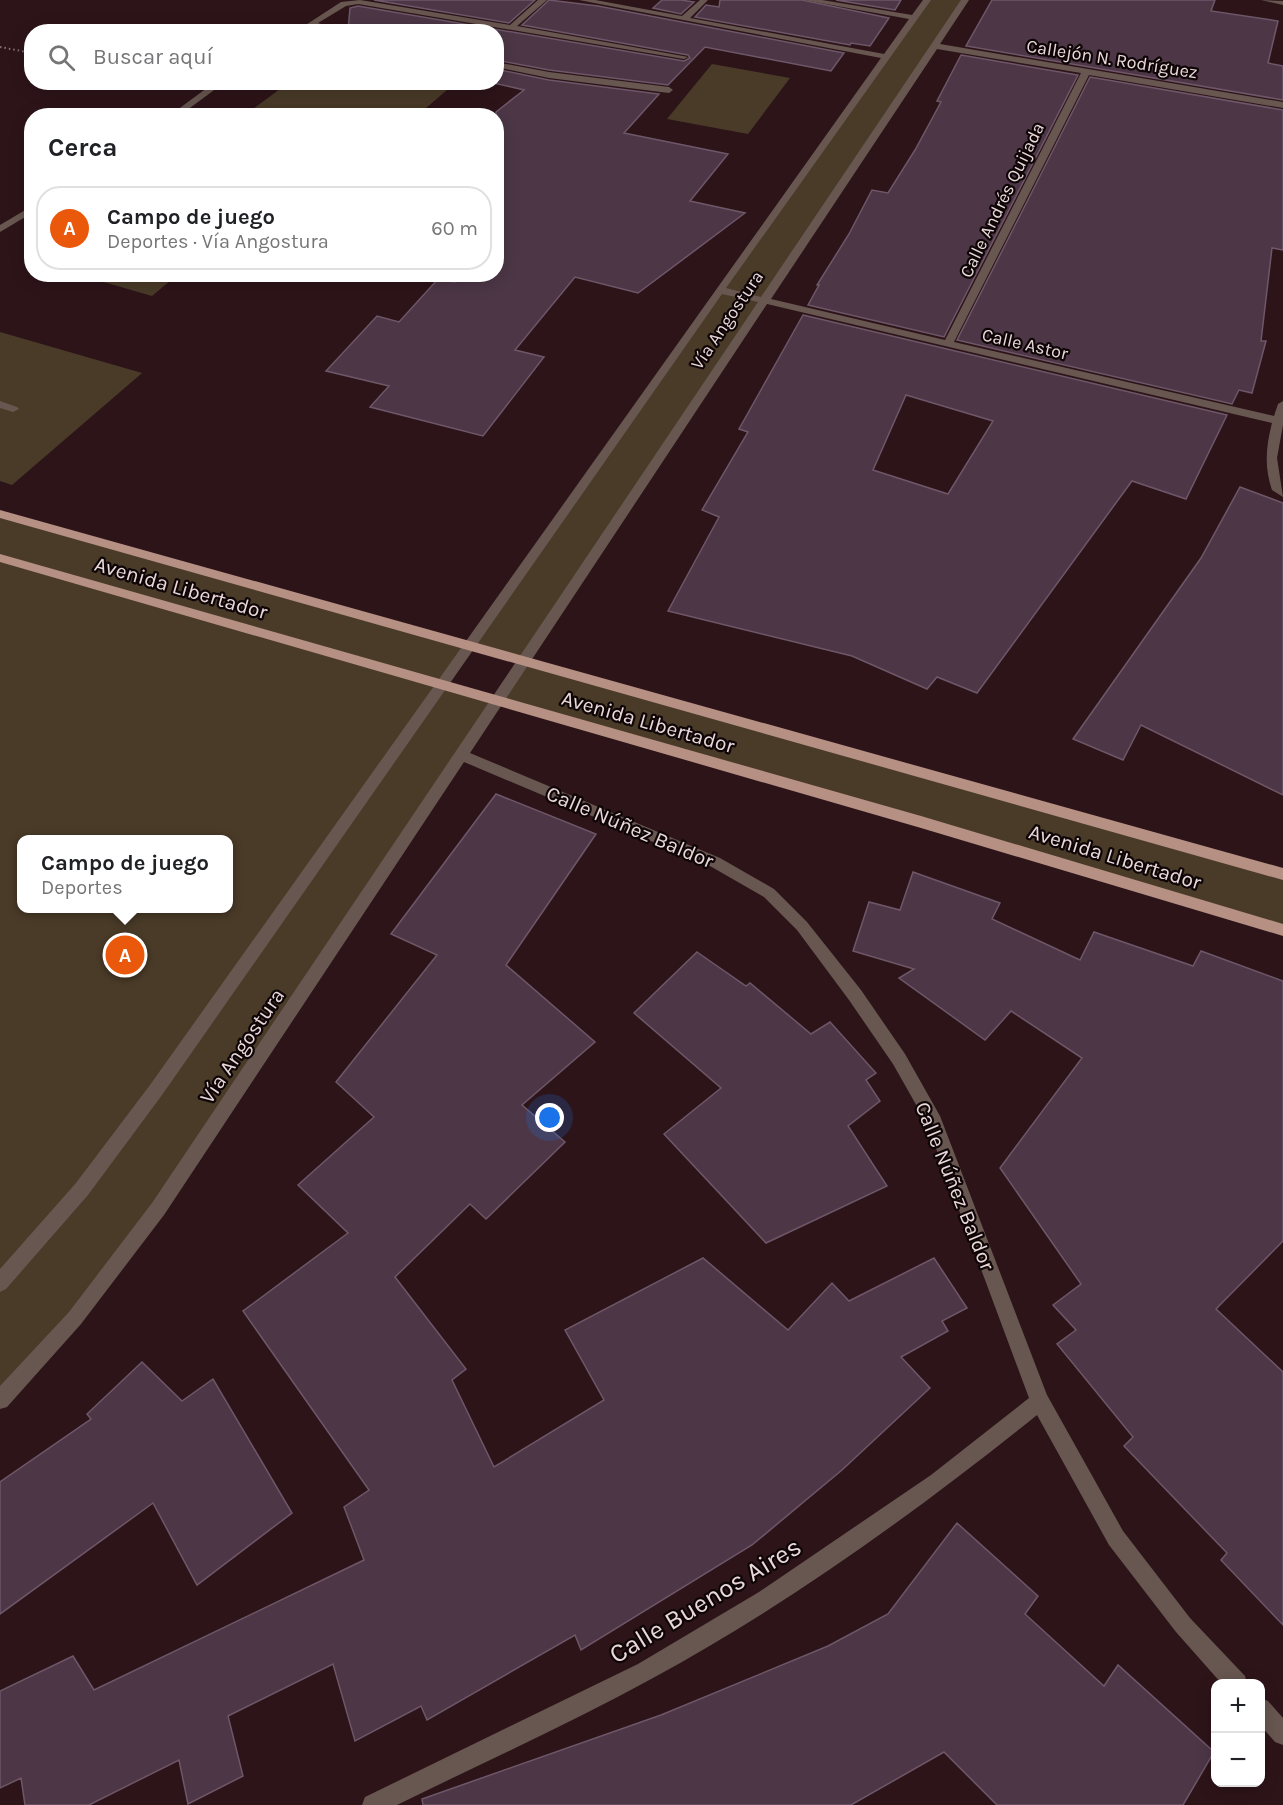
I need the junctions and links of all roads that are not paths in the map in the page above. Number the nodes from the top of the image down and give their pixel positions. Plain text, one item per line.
1 (543, 0) edge
2 (583, 0) edge
3 (704, 0) edge
4 (808, 0) edge
5 (927, 0) edge
6 (965, 0) edge
7 (1265, 0) edge
8 (1283, 3) edge
9 (915, 18) junction
10 (684, 19) junction
11 (311, 24) edge
12 (500, 24) edge
13 (504, 25) edge
14 (513, 26) junction
15 (935, 46) junction
16 (684, 57) dead end
17 (888, 57) junction
18 (504, 66) edge
19 (1086, 72) junction
20 (210, 90) edge
21 (669, 90) dead end
22 (1283, 105) edge
23 (184, 108) edge
24 (24, 214) edge
25 (0, 229) edge
26 (719, 290) junction
27 (764, 301) junction
28 (948, 344) junction
29 (0, 404) edge
30 (1283, 404) edge
31 (13, 409) dead end
32 (1279, 421) junction
33 (1283, 493) edge
34 (0, 514) edge
35 (0, 558) edge
36 (468, 646) junction
37 (525, 663) junction
38 (441, 684) junction
39 (499, 701) junction
40 (463, 756) junction
41 (1283, 874) edge
42 (1283, 930) edge
43 (0, 1283) edge
44 (0, 1400) edge
45 (1040, 1401) junction
46 (1233, 1679) edge
47 (1265, 1714) edge
48 (1283, 1734) edge
49 (373, 1805) edge

1 - 14 street
2 - 10 street
3 - 10 street
4 - 9 street
5 - 9 street, Vía Angostura
6 - 15 street, Vía Angostura
7 - 8 street
9 - 17 street, Vía Angostura
10 - 17 street
11 - 12 street
13 - 14 street
14 - 16 street
15 - 19 street, Callejón N. Rodríguez
15 - 27 street, Vía Angostura
17 - 26 street, Vía Angostura
18 - 21 street
19 - 22 street, Callejón N. Rodríguez
19 - 28 street, Calle Andrés Quijada
20 - 23 street
24 - 25 street
26 - 27 street, Calle Astor
26 - 36 street, Vía Angostura
27 - 28 street, Calle Astor
27 - 37 street, Vía Angostura
28 - 32 street, Calle Astor
29 - 31 street
30 - 32 street
32 - 33 street
34 - 36 main road, Avenida Libertador
35 - 38 main road, Avenida Libertador
36 - 37 main road, Avenida Libertador
36 - 38 street, Vía Angostura
37 - 39 street, Vía Angostura
37 - 41 main road, Avenida Libertador
38 - 39 main road, Avenida Libertador
38 - 43 street, Vía Angostura
39 - 40 street, Vía Angostura
39 - 42 main road, Avenida Libertador
40 - 44 street, Vía Angostura
40 - 45 street, Calle Núñez Baldor
45 - 46 street, Calle Núñez Baldor
45 - 49 street, Calle Buenos Aires
47 - 48 street

